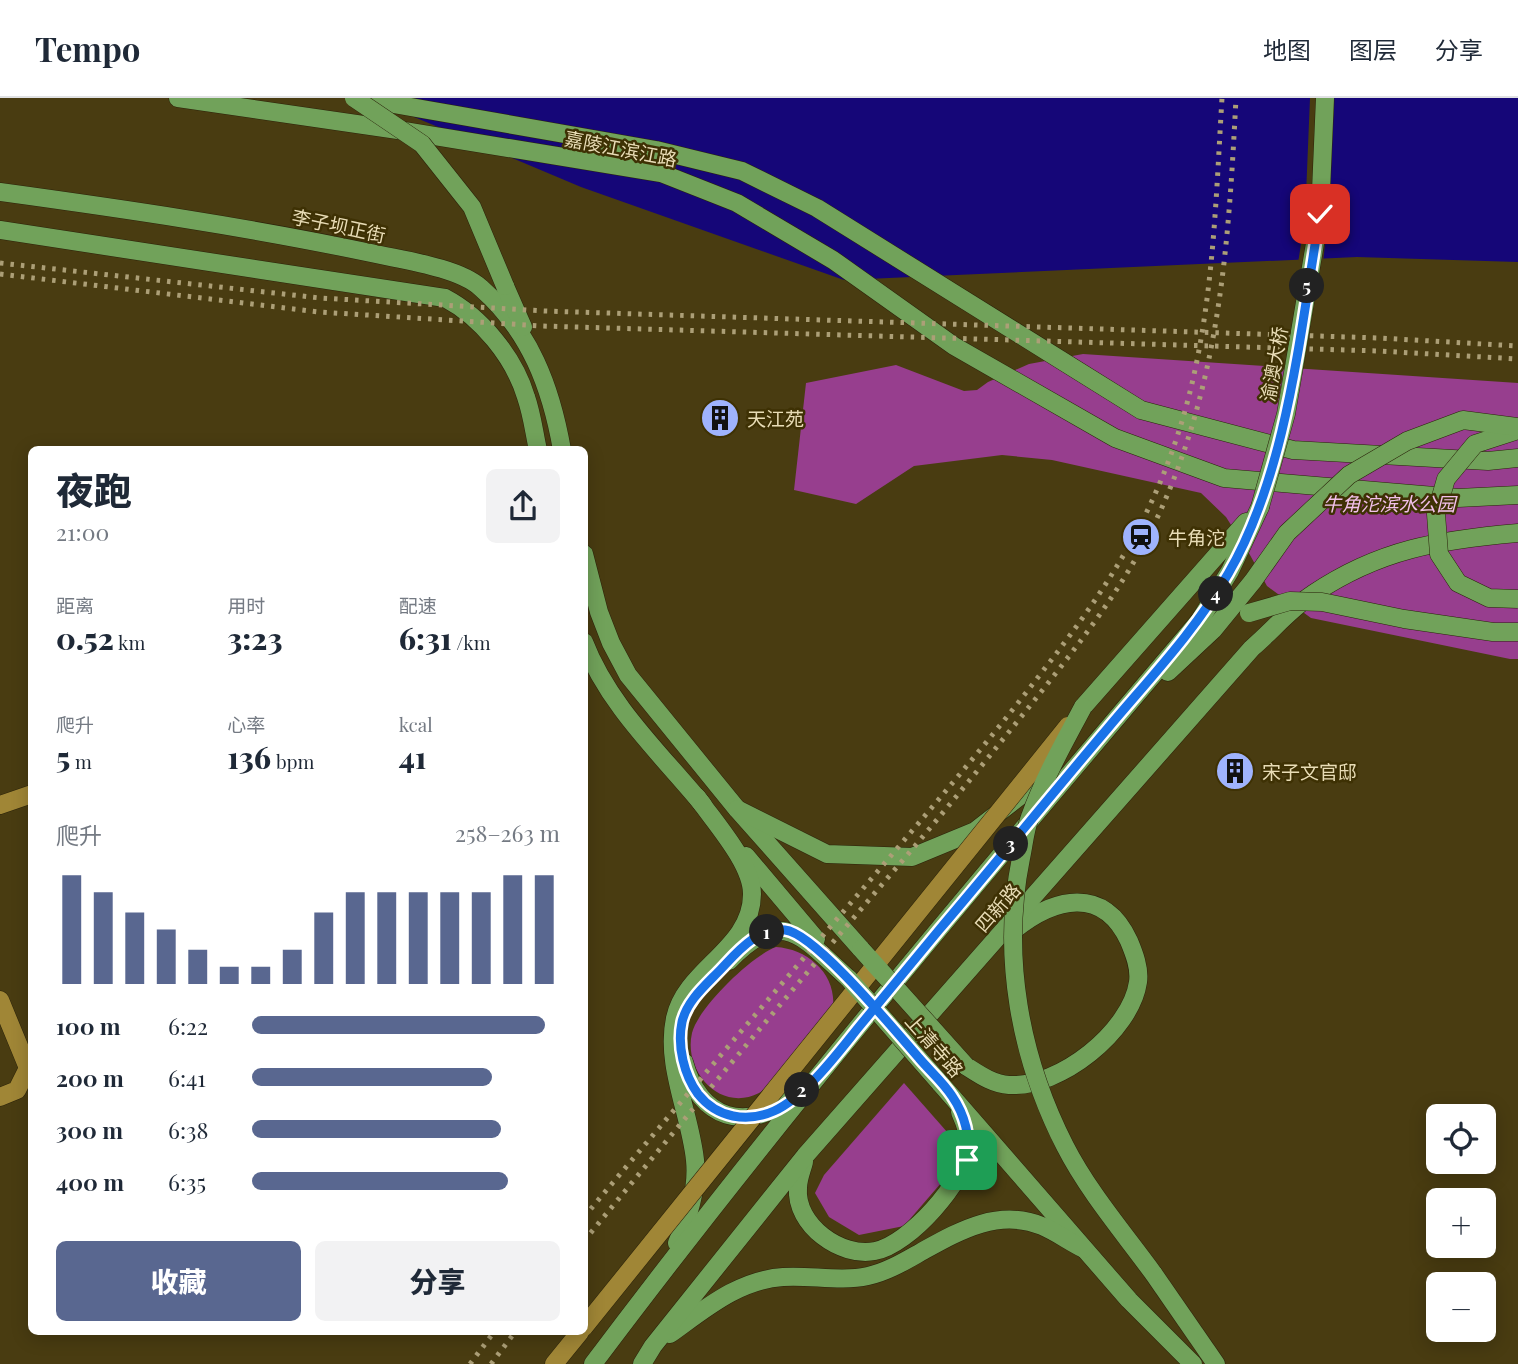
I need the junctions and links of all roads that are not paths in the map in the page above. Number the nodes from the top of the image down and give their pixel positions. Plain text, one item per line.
1 (178, 98) edge
2 (354, 98) edge
3 (359, 98) edge
4 (1325, 98) edge
5 (0, 192) edge
6 (0, 230) edge
7 (542, 372) junction
8 (1518, 428) edge
9 (537, 446) edge
10 (561, 446) edge
11 (1518, 458) edge
12 (1518, 495) edge
13 (1260, 507) junction
14 (1518, 533) edge
15 (588, 569) edge
16 (1518, 599) edge
17 (1207, 625) junction
18 (1518, 632) edge
19 (588, 650) edge
20 (1083, 707) junction
21 (1107, 728) junction
22 (28, 795) edge
23 (697, 797) junction
24 (0, 805) edge
25 (737, 810) junction
26 (984, 953) junction
27 (849, 979) junction
28 (0, 1000) edge
29 (814, 1080) junction
30 (24, 1088) edge
31 (946, 1089) junction
32 (0, 1097) edge
33 (805, 1156) junction
34 (1084, 1249) junction
35 (668, 1264) junction
36 (588, 1322) edge
37 (578, 1335) edge
38 (653, 1346) junction
39 (554, 1364) edge
40 (593, 1364) edge
41 (642, 1364) edge
42 (1193, 1364) edge
43 (1216, 1364) edge

1 - 12 main road, 嘉陵江滨江路, bridge
2 - 7 main road, bridge
3 - 11 main road, 嘉陵江滨江路
4 - 13 main road, 渝澳大桥, bridge
5 - 7 main road, 李子坝正街
6 - 9 main road
7 - 10 main road, 李子坝正街
8 - 16 main road, bridge
8 - 17 main road, bridge
13 - 17 main road, 渝澳大桥
13 - 20 main road
14 - 26 main road, 四新路
15 - 25 main road, 上清寺路
17 - 18 main road, bridge
17 - 21 main road
19 - 23 main road, 上清寺路
20 - 36 street, bridge
20 - 43 main road, bridge
21 - 25 main road
21 - 29 main road, 四新路
22 - 24 street
23 - 27 main road, 上清寺路
23 - 35 main road
25 - 26 main road, 上清寺路, bridge
26 - 33 main road, 四新路
27 - 29 main road
27 - 31 main road, 上清寺路, bridge
28 - 30 street
29 - 35 main road, 四新路
30 - 32 street
31 - 33 main road
31 - 34 main road, 上清寺路
33 - 38 main road, 四新路
34 - 38 main road
34 - 42 main road, 上清寺路
35 - 40 main road, 四新路
37 - 39 street
38 - 41 main road, 四新路

